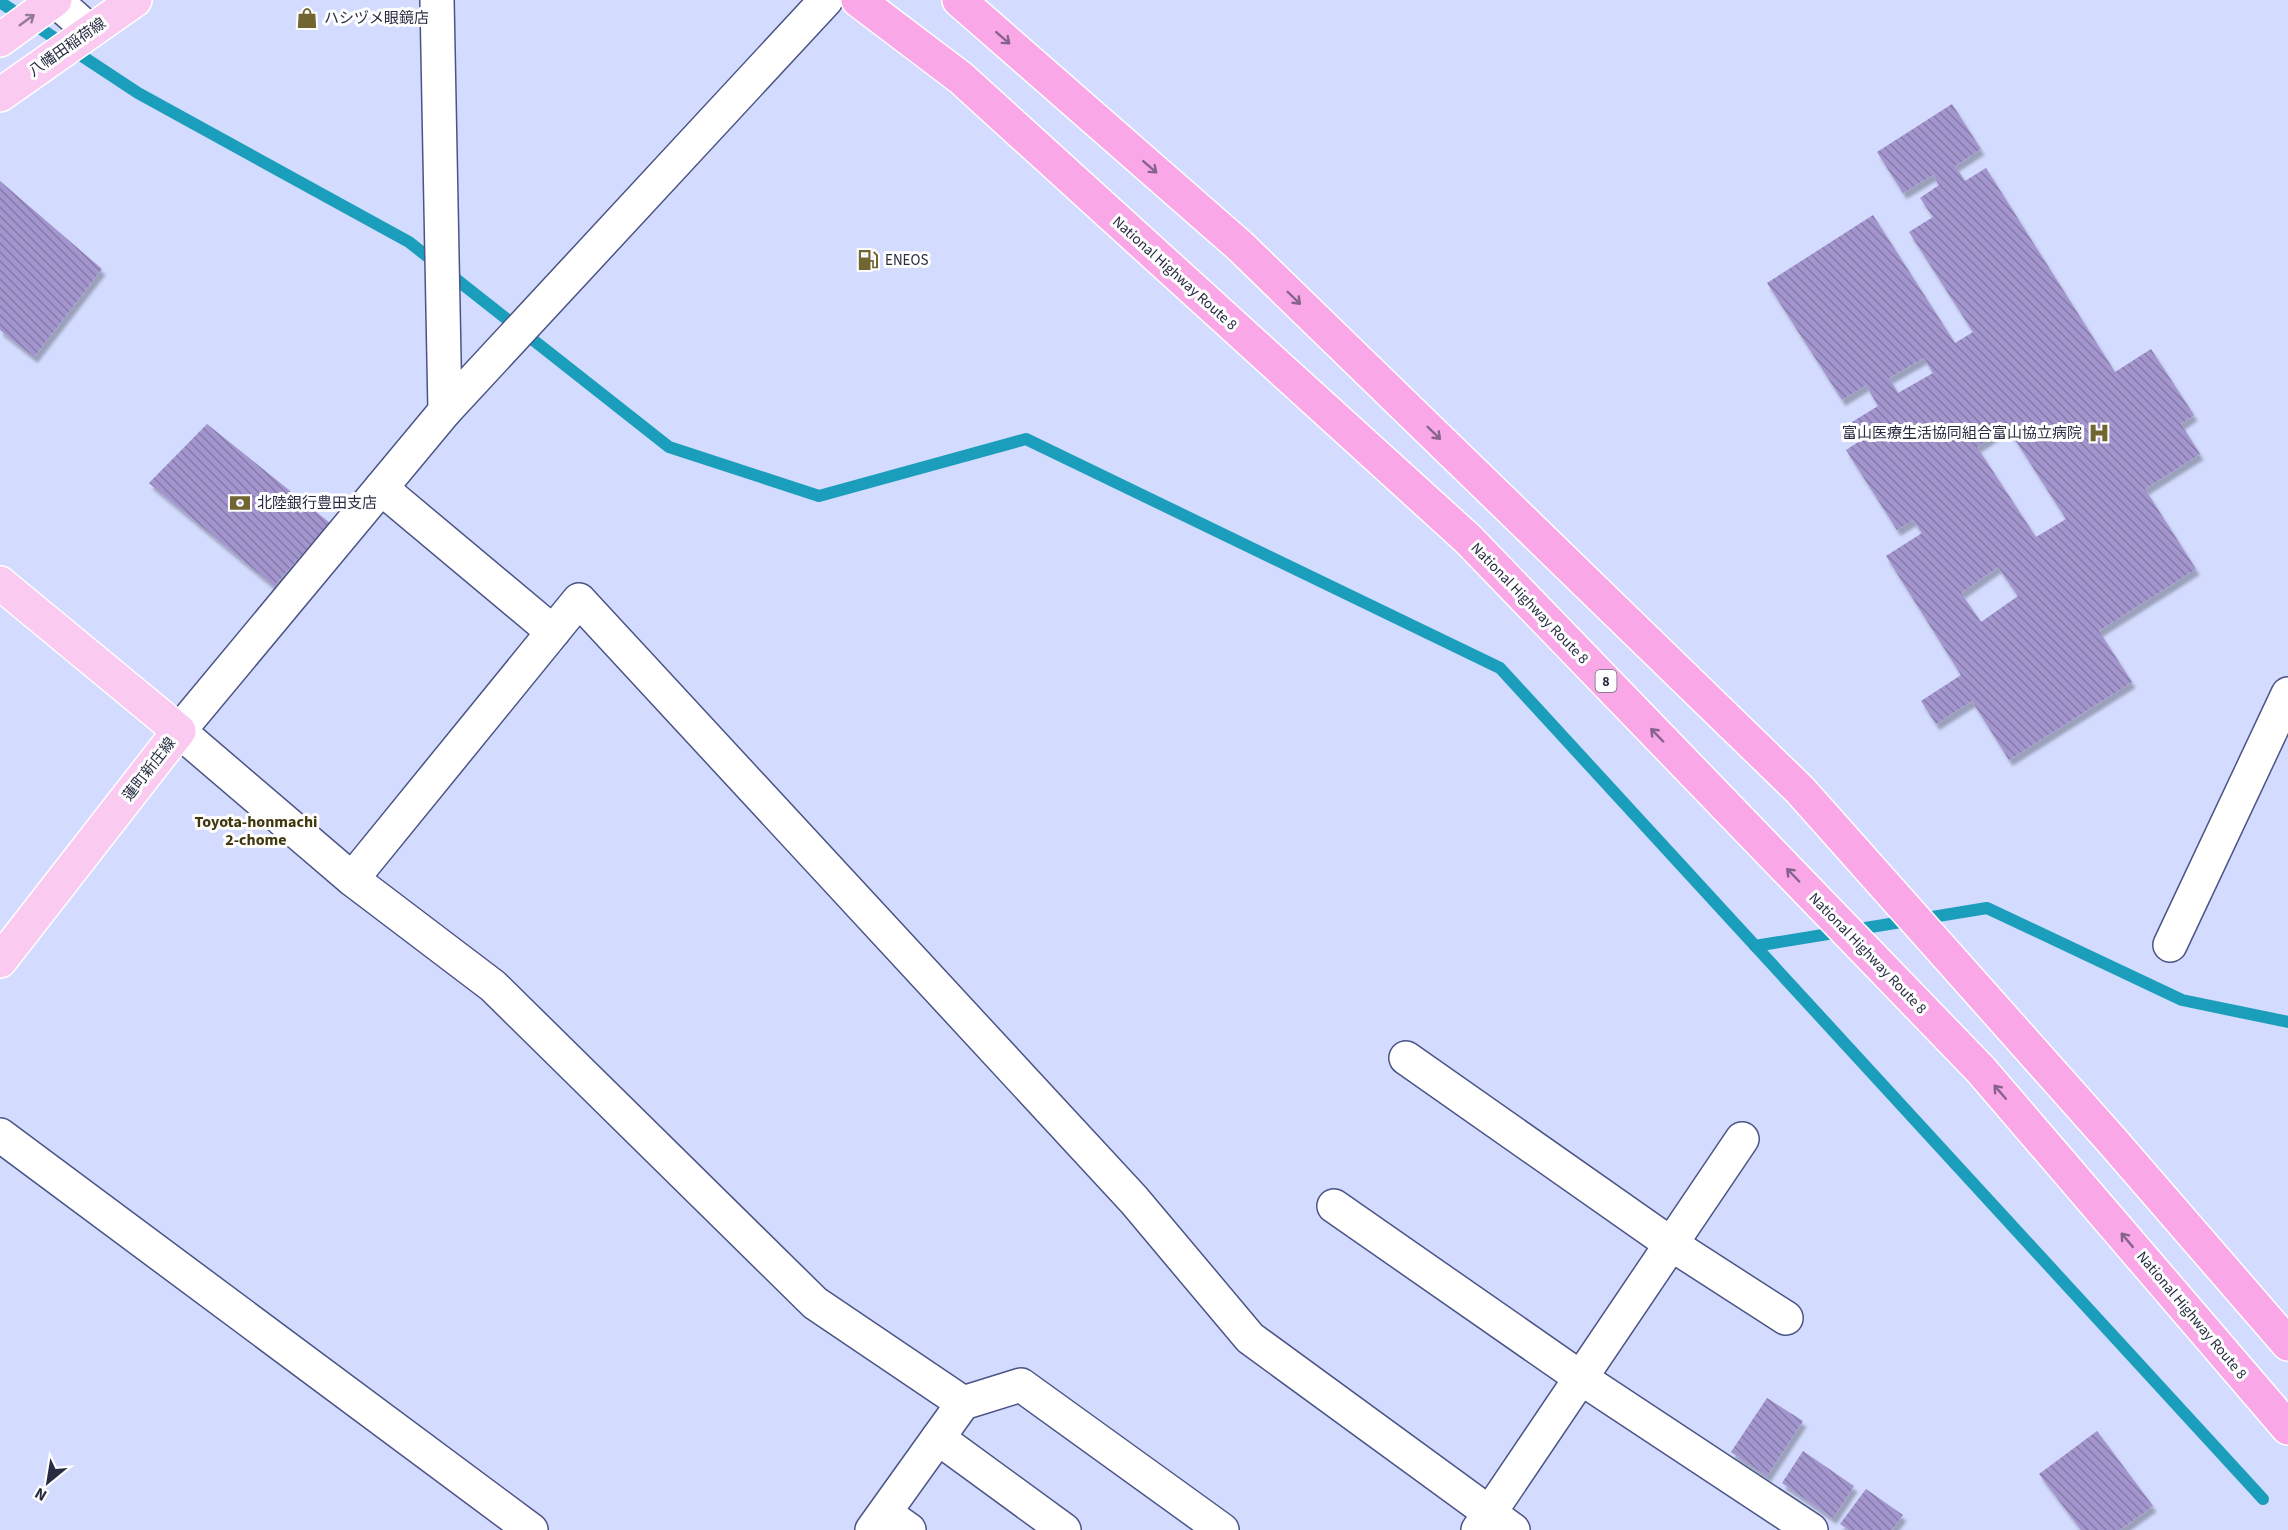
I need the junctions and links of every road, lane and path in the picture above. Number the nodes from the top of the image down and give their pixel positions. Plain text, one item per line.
1 (55, 0) edge
2 (135, 0) edge
3 (437, 0) edge
4 (826, 0) edge
5 (858, 0) edge
6 (959, 0) edge
7 (90, 31) junction
8 (0, 40) edge
9 (0, 95) edge
10 (445, 411) junction
11 (381, 488) junction
12 (0, 583) edge
13 (552, 632) junction
14 (2288, 694) edge
15 (179, 731) junction
16 (352, 879) junction
17 (2170, 945) dead end
18 (0, 961) edge
19 (1406, 1058) dead end
20 (0, 1136) edge
21 (1742, 1139) dead end
22 (1334, 1206) dead end
23 (1671, 1244) junction
24 (1786, 1318) dead end
25 (2288, 1344) edge
26 (1581, 1378) junction
27 (963, 1403) junction
28 (2288, 1428) edge
29 (938, 1438) junction
30 (889, 1524) edge
31 (1494, 1524) edge
32 (520, 1527) edge
33 (1064, 1530) edge
34 (1222, 1530) edge
35 (1811, 1530) edge

1 - 7 street
8 -> 1 main road
2 - 7 main road, 八幡田稲荷線
3 - 10 street
4 - 10 street
28 -> 5 highway, National Highway Route 8 / 8
6 -> 25 highway
7 - 9 main road, 八幡田稲荷線
10 - 11 street
11 - 13 street
11 - 15 street
12 - 15 main road, 蓮町新庄線
13 - 16 street
13 - 31 street
14 - 17 street
15 - 16 street
15 - 18 main road, 蓮町新庄線
16 - 27 street
19 - 23 street
20 - 32 street
21 - 23 street
22 - 26 street
23 - 24 street
23 - 26 street
26 - 31 street
26 - 35 street
27 - 29 street
27 - 34 street
29 - 30 street
29 - 33 street

